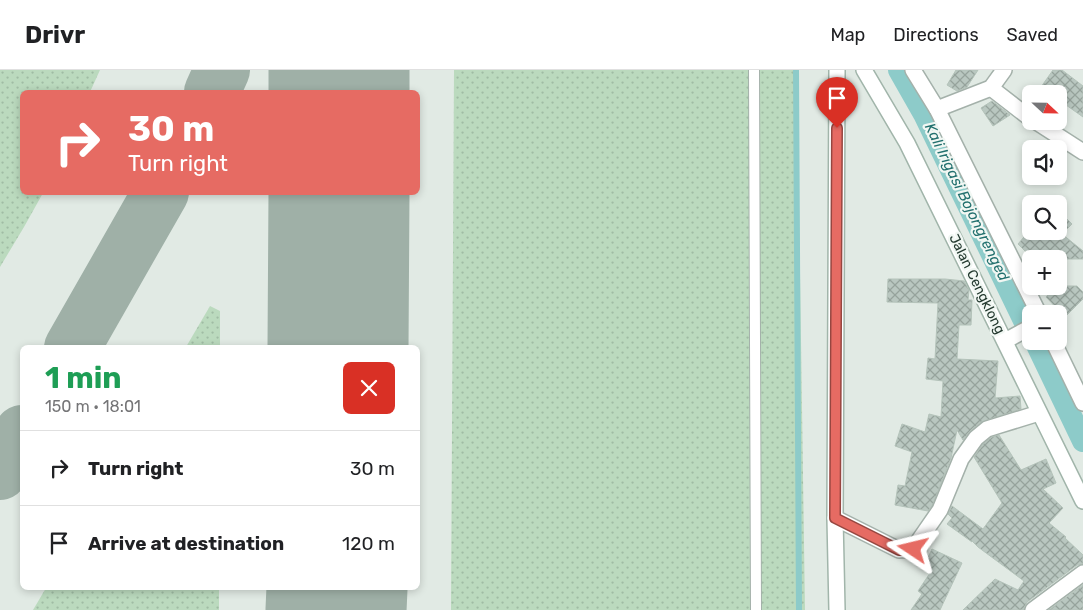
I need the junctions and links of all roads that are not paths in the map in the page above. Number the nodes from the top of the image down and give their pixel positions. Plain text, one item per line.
1 (754, 70) edge
2 (837, 70) edge
3 (864, 70) edge
4 (913, 70) edge
5 (1004, 70) edge
6 (991, 88) junction
7 (937, 109) junction
8 (1022, 112) edge
9 (1049, 130) edge
10 (1083, 152) edge
11 (1035, 305) edge
12 (1022, 332) edge
13 (1009, 339) junction
14 (1057, 350) edge
15 (1083, 403) edge
16 (1039, 413) junction
17 (1083, 501) edge
18 (835, 518) junction
19 (1083, 573) edge
20 (756, 610) edge
21 (837, 610) edge
22 (1033, 610) edge

1 - 20 lane
2 - 18 main road
3 - 13 main road, Jalan Cengklong
4 - 7 main road
5 - 6 main road
6 - 7 main road
6 - 8 main road
7 - 11 main road
9 - 10 main road
12 - 13 main road
13 - 16 main road, Jalan Cengklong
14 - 15 main road
16 - 17 main road, Jalan Cengklong
16 - 18 main road
18 - 21 main road
19 - 22 main road

